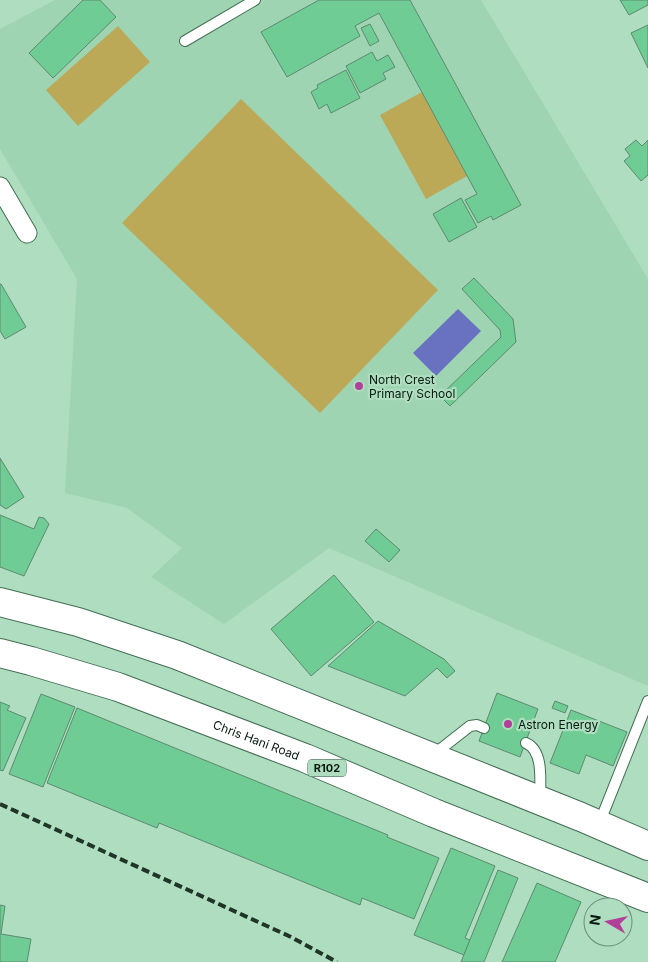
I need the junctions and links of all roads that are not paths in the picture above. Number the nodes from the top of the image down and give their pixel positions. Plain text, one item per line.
1 (255, 0) edge
2 (185, 41) dead end
3 (0, 187) edge
4 (27, 233) dead end
5 (0, 602) edge
6 (0, 653) edge
7 (648, 701) edge
8 (484, 728) dead end
9 (526, 743) dead end
10 (430, 757) junction
11 (540, 800) junction
12 (599, 825) junction
13 (648, 846) edge
14 (648, 898) edge

1 - 2 lane
3 - 4 street
5 - 10 main road
6 - 14 main road, Chris Hani Road / R102
7 - 12 lane
8 - 10 lane
9 - 11 lane
10 - 11 main road
11 - 12 main road
12 - 13 main road

